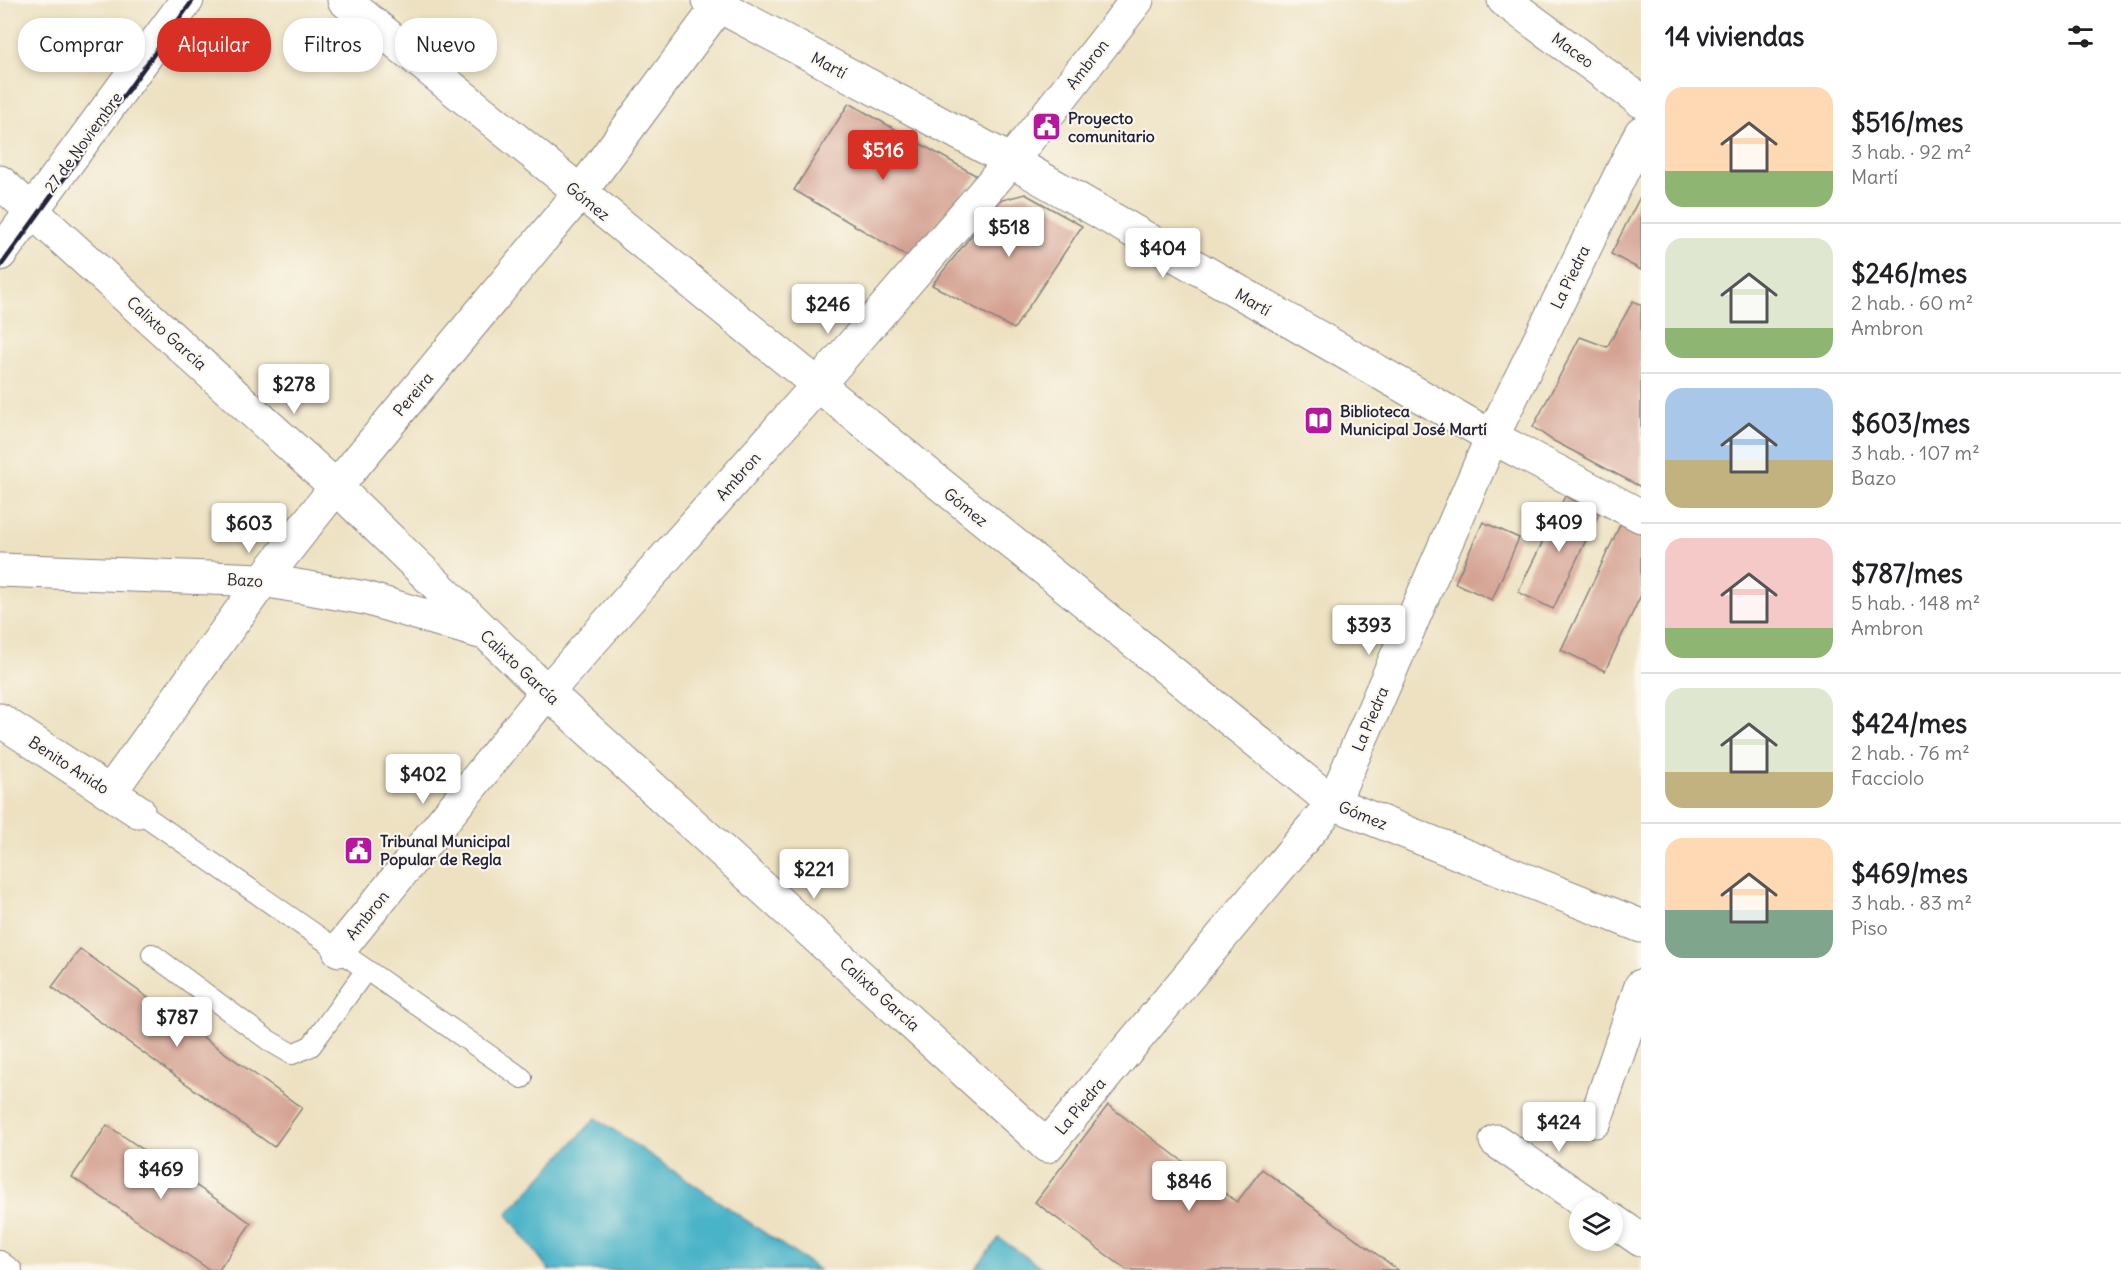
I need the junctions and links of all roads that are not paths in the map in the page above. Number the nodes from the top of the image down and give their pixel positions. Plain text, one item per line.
1 (187, 0) edge
2 (344, 0) edge
3 (1137, 0) edge
4 (1504, 0) edge
5 (716, 2) edge
6 (1641, 101) edge
7 (1641, 134) edge
8 (1011, 161) junction
9 (0, 182) edge
10 (579, 194) junction
11 (32, 212) junction
12 (0, 254) edge
13 (817, 386) junction
14 (1492, 437) junction
15 (336, 487) junction
16 (1641, 516) edge
17 (0, 570) edge
18 (263, 580) junction
19 (484, 633) junction
20 (547, 692) junction
21 (0, 720) edge
22 (110, 792) junction
23 (1333, 803) junction
24 (138, 811) joint
25 (1641, 926) edge
26 (339, 950) junction
27 (152, 954) dead end
28 (366, 970) junction
29 (1641, 986) edge
30 (522, 1078) dead end
31 (1595, 1120) dead end
32 (1496, 1141) dead end
33 (1047, 1146) joint
34 (1578, 1197) edge
35 (1623, 1228) edge
36 (1641, 1240) edge
37 (0, 1261) edge
38 (12, 1270) edge

1 - 11 street, 27 de Noviembre
2 - 10 street, Gómez
3 - 8 street, Ambron
4 - 6 street, Maceo
5 - 8 street, Martí
5 - 10 street, Pereira
7 - 14 street, La Piedra
8 - 13 street, Ambron
8 - 14 street, Martí
9 - 11 street, Calixto García
10 - 13 street, Gómez
10 - 15 street, Pereira
11 - 12 street, 27 de Noviembre
11 - 15 street, Calixto García
13 - 20 street, Ambron
13 - 23 street, Gómez
14 - 16 street, Martí
14 - 23 street, La Piedra
15 - 18 street, Pereira
15 - 19 street, Calixto García
17 - 18 street, Bazo
18 - 19 street, Bazo
18 - 22 street, Pereira
19 - 20 street, Calixto García
20 - 26 street, Ambron
20 - 33 street, Calixto García
21 - 22 street, Benito Anido
22 - 24 street, Benito Anido
23 - 25 street, Gómez
23 - 33 street, La Piedra
24 - 26 lane
26 - 28 lane
27 - 28 lane
28 - 30 lane
29 - 31 street
32 - 34 street
35 - 36 street
37 - 38 lane

